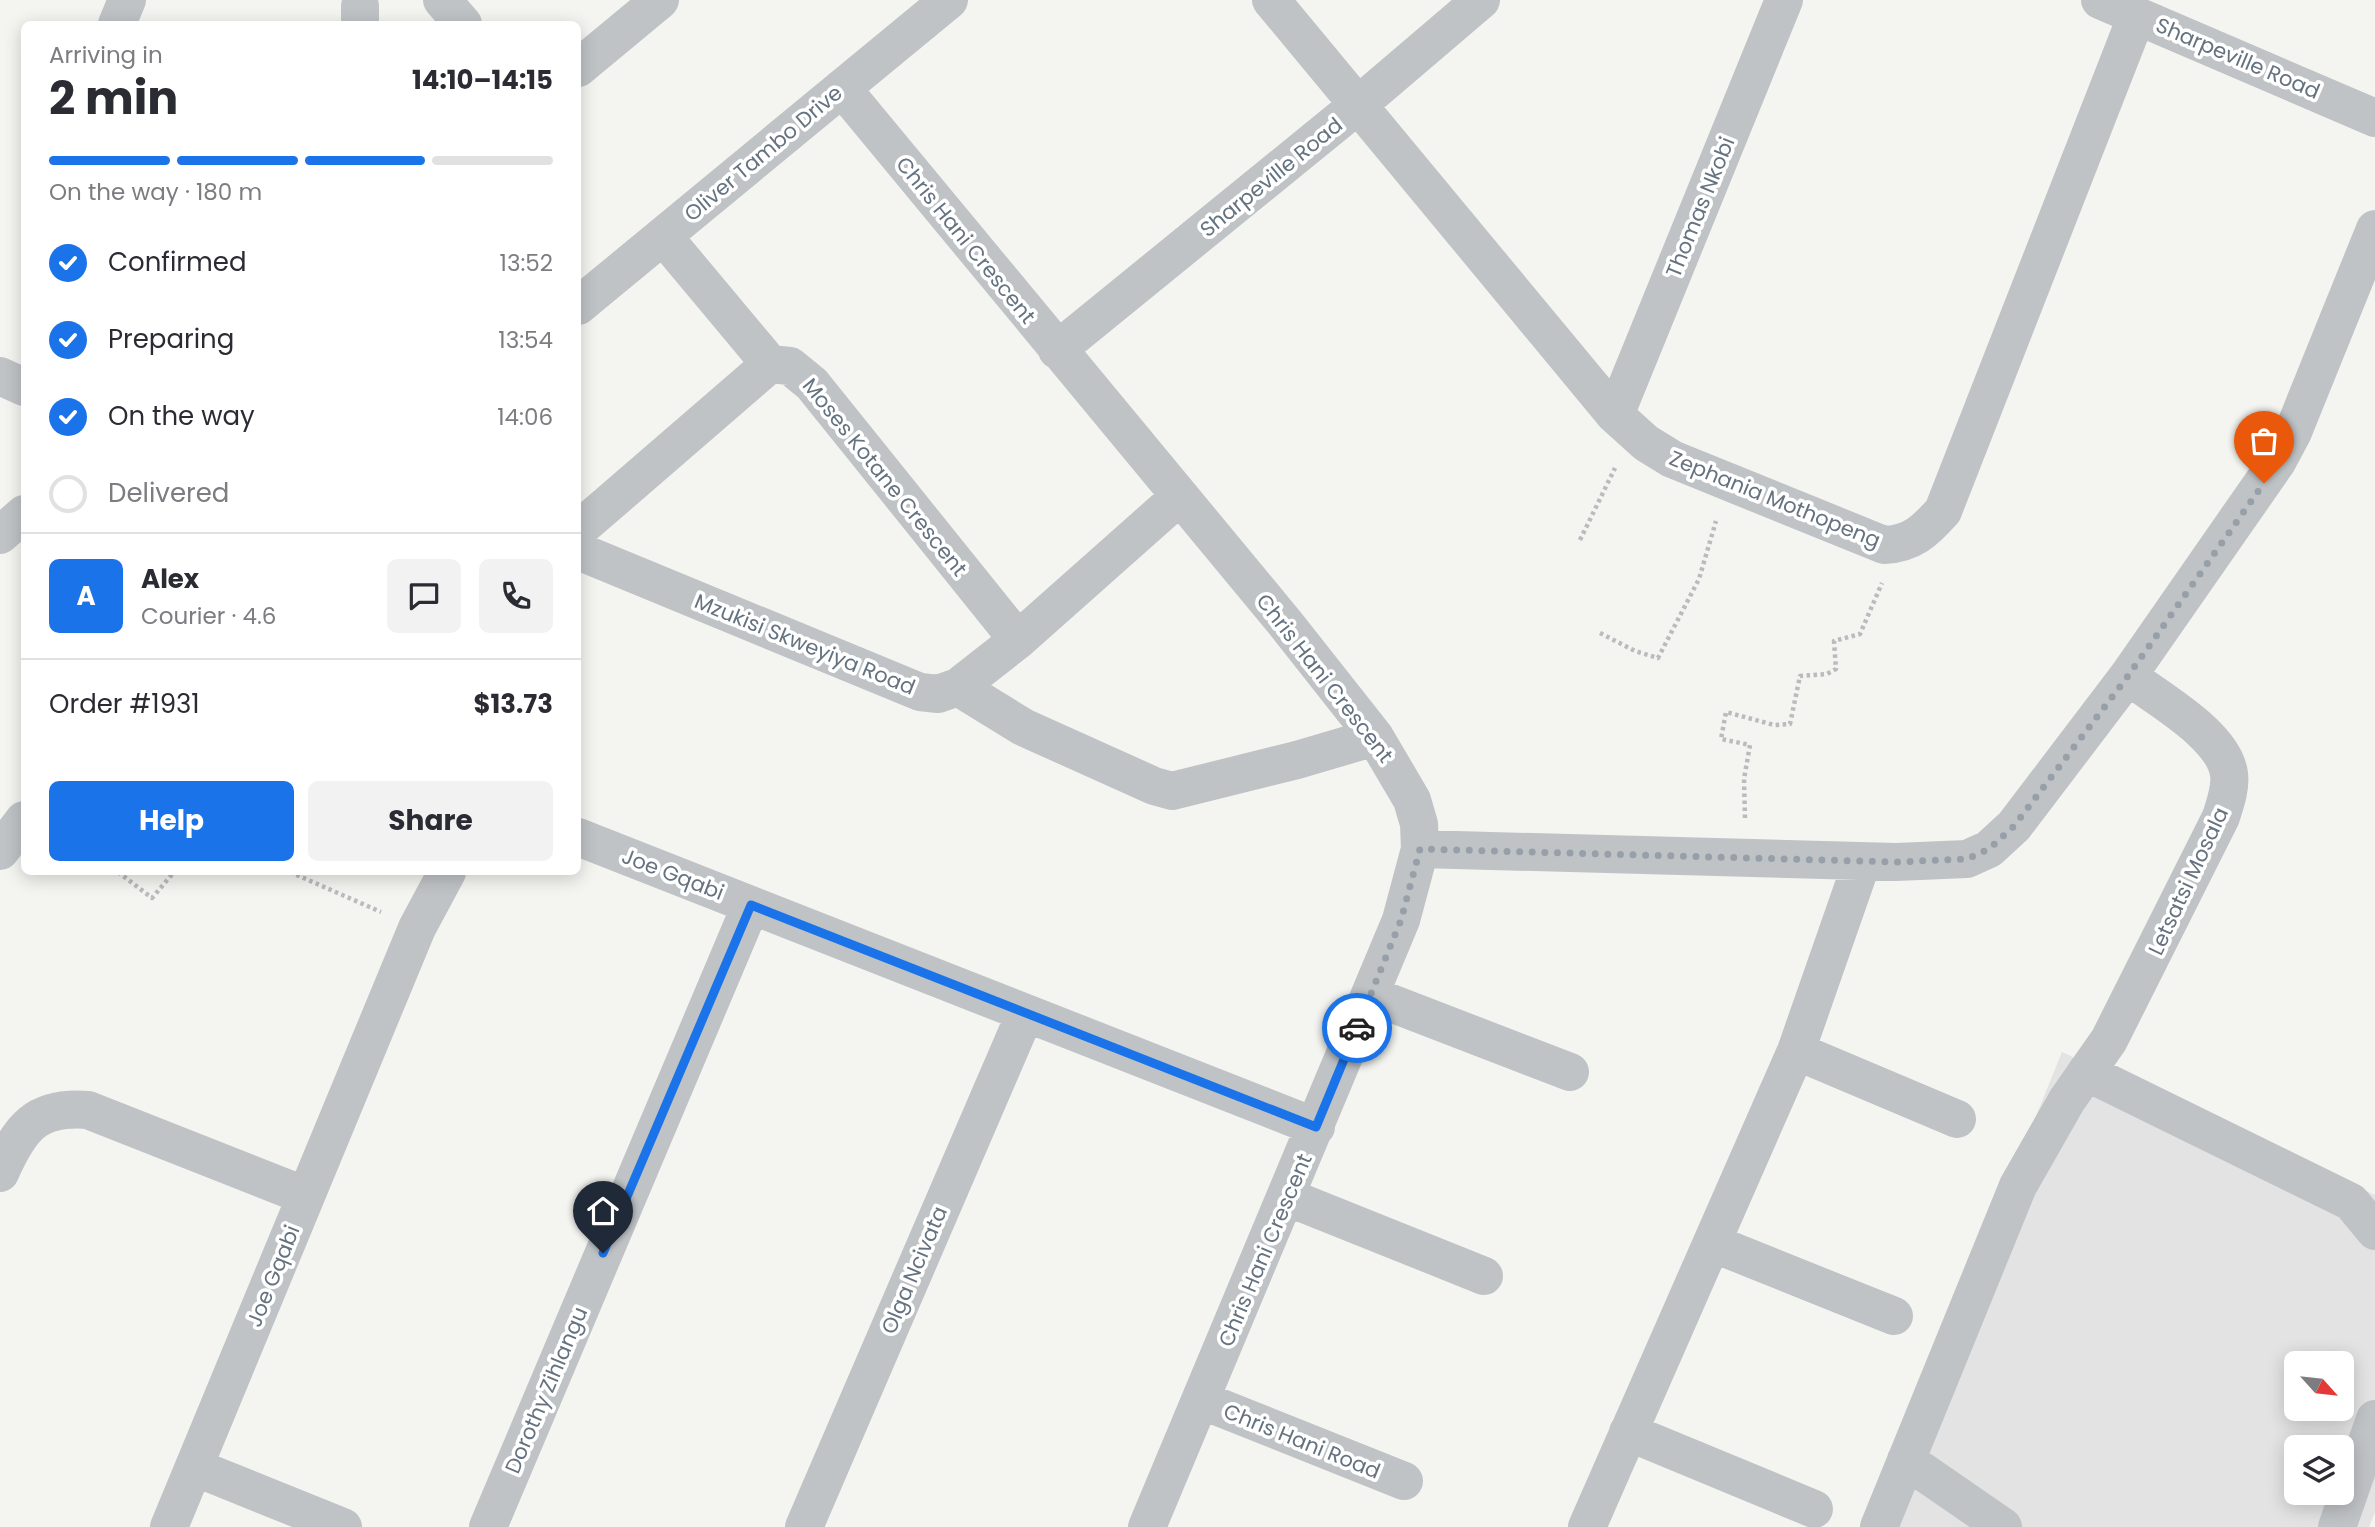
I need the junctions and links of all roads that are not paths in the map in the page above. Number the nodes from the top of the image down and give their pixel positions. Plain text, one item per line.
1 (127, 0) edge
2 (442, 0) edge
3 (660, 0) edge
4 (949, 0) edge
5 (1271, 0) edge
6 (1481, 0) edge
7 (1784, 0) edge
8 (2100, 0) edge
9 (2137, 15) junction
10 (118, 21) edge
11 (460, 21) edge
12 (581, 66) edge
13 (842, 88) junction
14 (1358, 106) junction
15 (2375, 118) edge
16 (2375, 229) edge
17 (663, 236) junction
18 (581, 304) edge
19 (1057, 350) junction
20 (770, 364) junction
21 (0, 376) edge
22 (21, 386) edge
23 (1626, 425) junction
24 (1179, 497) junction
25 (21, 517) edge
26 (581, 527) edge
27 (0, 535) edge
28 (581, 552) edge
29 (1018, 640) junction
30 (2128, 676) junction
31 (958, 687) junction
32 (1375, 737) junction
33 (21, 824) edge
34 (581, 838) edge
35 (1420, 849) junction
36 (0, 851) edge
37 (1862, 862) junction
38 (444, 875) edge
39 (751, 905) junction
40 (1370, 995) junction
41 (1025, 1014) junction
42 (1796, 1051) junction
43 (1570, 1072) dead end
44 (2086, 1072) junction
45 (1958, 1119) dead end
46 (1316, 1127) junction
47 (0, 1173) edge
48 (306, 1196) junction
49 (1287, 1197) junction
50 (2375, 1231) edge
51 (1712, 1243) junction
52 (1484, 1276) dead end
53 (1894, 1316) dead end
54 (1201, 1400) junction
55 (2375, 1419) edge
56 (1628, 1432) junction
57 (1906, 1460) junction
58 (194, 1467) junction
59 (1404, 1481) dead end
60 (1814, 1509) dead end
61 (169, 1527) edge
62 (343, 1527) edge
63 (488, 1527) edge
64 (804, 1527) edge
65 (1147, 1527) edge
66 (1587, 1527) edge
67 (1879, 1527) edge
68 (2003, 1527) edge
69 (2337, 1527) edge

1 - 10 street
2 - 11 street
3 - 12 street
4 - 13 street, Oliver Tambo Drive
5 - 14 street, Zephania Mothopeng
6 - 14 street, Sharpeville Road
7 - 23 street, Thomas Nkobi
8 - 9 street, Sharpeville Road
9 - 15 street, Sharpeville Road
9 - 23 street, Zephania Mothopeng
13 - 17 street, Oliver Tambo Drive
13 - 19 street, Chris Hani Crescent
14 - 19 street, Sharpeville Road
14 - 23 street, Zephania Mothopeng
16 - 30 street
17 - 18 street, Oliver Tambo Drive
17 - 20 street
19 - 24 street, Chris Hani Crescent
20 - 26 street
20 - 29 street, Moses Kotane Crescent
21 - 22 street
24 - 29 street, Mzukisi Skweyiya Road
24 - 32 street, Chris Hani Crescent
25 - 27 street
28 - 31 street, Mzukisi Skweyiya Road
29 - 31 street, Mzukisi Skweyiya Road
30 - 37 street
30 - 44 street, Letsatsi Mosala
31 - 32 street
32 - 35 street, Chris Hani Crescent
33 - 36 street
34 - 39 street, Joe Gqabi
35 - 37 street
35 - 40 street, Chris Hani Crescent
37 - 42 street
38 - 48 street, Joe Gqabi
39 - 41 street, Joe Gqabi
39 - 63 street, Dorothy Zihlangu
40 - 43 street
40 - 46 street, Chris Hani Crescent
41 - 46 street, Joe Gqabi
41 - 64 street, Olga Ncivata
42 - 45 street
42 - 51 street
44 - 50 street
44 - 57 street, Letsatsi Mosala
46 - 49 street, Chris Hani Crescent
47 - 48 street
48 - 58 street, Joe Gqabi
49 - 52 street
49 - 54 street, Chris Hani Crescent
51 - 53 street
51 - 56 street
54 - 59 street, Chris Hani Road
54 - 65 street, Chris Hani Crescent
55 - 69 street
56 - 60 street
56 - 66 street
57 - 67 street, Letsatsi Mosala
57 - 68 street
58 - 61 street, Joe Gqabi
58 - 62 street

